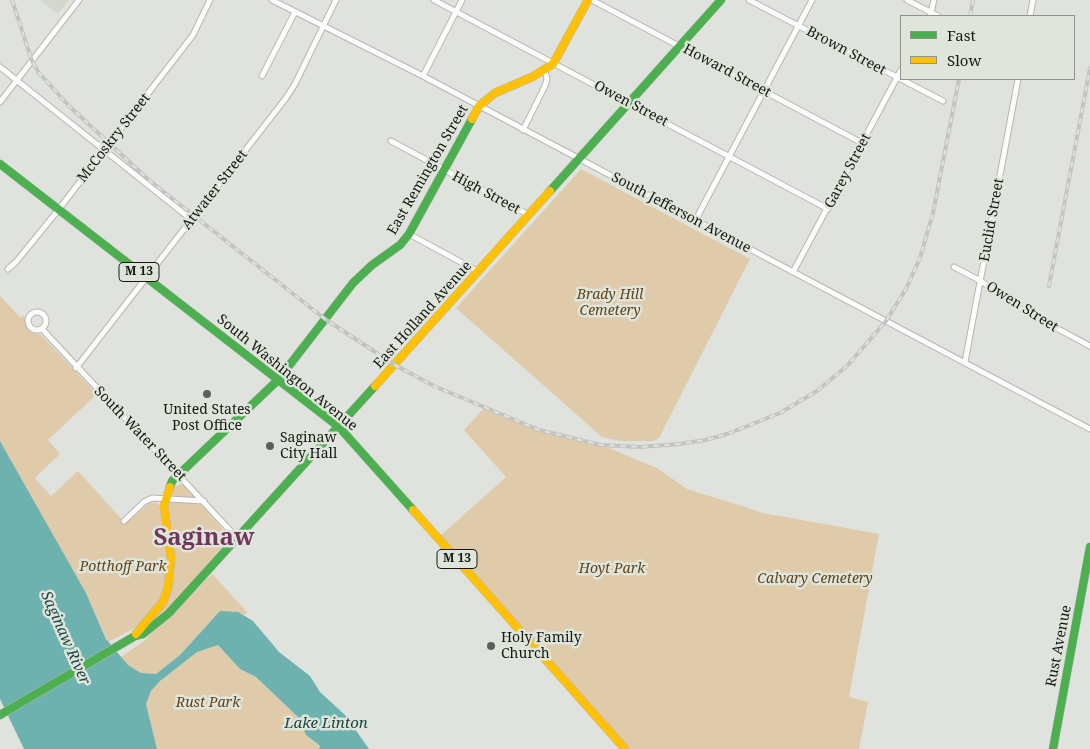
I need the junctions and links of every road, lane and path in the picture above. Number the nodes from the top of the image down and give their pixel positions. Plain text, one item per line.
1 (79, 0) edge
2 (210, 0) edge
3 (272, 0) edge
4 (336, 0) edge
5 (434, 0) edge
6 (462, 0) edge
7 (588, 0) edge
8 (592, 0) edge
9 (722, 0) edge
10 (749, 0) edge
11 (812, 0) edge
12 (907, 0) edge
13 (934, 0) edge
14 (1033, 0) edge
15 (295, 12) junction
16 (456, 12) junction
17 (930, 14) edge
18 (1030, 15) edge
19 (322, 26) junction
20 (799, 26) junction
21 (680, 46) junction
22 (553, 64) junction
23 (0, 67) edge
24 (545, 70) junction
25 (900, 72) edge
26 (262, 76) dead end
27 (423, 76) junction
28 (897, 78) junction
29 (17, 80) junction
30 (900, 80) edge
31 (901, 80) edge
32 (1018, 80) edge
33 (763, 90) junction
34 (943, 101) dead end
35 (0, 102) edge
36 (629, 103) junction
37 (479, 106) junction
38 (523, 130) junction
39 (391, 141) dead end
40 (862, 143) junction
41 (104, 150) junction
42 (729, 155) junction
43 (579, 159) junction
44 (0, 164) edge
45 (444, 170) junction
46 (828, 209) junction
47 (59, 210) junction
48 (529, 216) junction
49 (192, 220) junction
50 (695, 221) junction
51 (409, 234) junction
52 (954, 267) dead end
53 (8, 269) dead end
54 (479, 272) junction
55 (794, 272) junction
56 (147, 278) junction
57 (981, 281) junction
58 (42, 329) dead end
59 (1090, 346) edge
60 (965, 362) junction
61 (76, 368) junction
62 (278, 380) junction
63 (339, 427) junction
64 (1090, 428) edge
65 (178, 474) junction
66 (166, 498) junction
67 (204, 501) junction
68 (124, 520) dead end
69 (238, 539) junction
70 (1090, 547) edge
71 (135, 636) junction
72 (0, 715) edge
73 (625, 749) edge
74 (1053, 749) edge

1 - 29 street
2 - 41 street, McCoskry Street
3 - 15 street, South Jefferson Avenue
4 - 19 street, Atwater Street
5 - 16 street, Owen Street
6 - 16 street
7 - 22 main road, East Remington Street
8 - 21 street, Howard Street
9 - 21 main road, East Holland Avenue
10 - 20 street, Brown Street
11 - 20 street
12 - 17 street
13 - 17 street
14 - 18 street
15 - 19 street, South Jefferson Avenue
15 - 26 street
16 - 22 street, Owen Street
16 - 27 street
19 - 27 street, South Jefferson Avenue
19 - 49 street, Atwater Street
20 - 28 street, Brown Street
20 - 33 street
21 - 33 street, Howard Street
21 - 36 main road, East Holland Avenue
22 - 24 main road, East Remington Street
22 - 36 street, Owen Street
23 - 29 street
24 - 37 main road, East Remington Street
24 - 38 street
25 - 28 street, Garey Street
27 - 37 street, South Jefferson Avenue
28 - 30 street, Brown Street
28 - 40 street, Garey Street
29 - 35 street
29 - 41 street
31 - 34 street, Brown Street
32 - 57 street, Euclid Street
33 - 40 street, Howard Street
33 - 42 street
36 - 42 street, Owen Street
36 - 43 main road, East Holland Avenue
37 - 38 street, South Jefferson Avenue
37 - 45 main road, East Remington Street
38 - 43 street, South Jefferson Avenue
39 - 45 street, High Street
40 - 46 street, Garey Street
41 - 47 street, McCoskry Street
41 - 49 street
42 - 46 street, Owen Street
42 - 50 street
43 - 48 main road, East Holland Avenue
43 - 50 street, South Jefferson Avenue
44 - 47 main road, South Washington Avenue / M 13
45 - 48 street, High Street
45 - 51 main road, East Remington Street
46 - 55 street, Garey Street
47 - 53 street, McCoskry Street
47 - 56 main road, South Washington Avenue / M 13
48 - 54 main road, East Holland Avenue
49 - 56 street, Atwater Street
50 - 55 street, South Jefferson Avenue
51 - 54 street
51 - 62 main road, East Remington Street
52 - 57 street, Owen Street
54 - 63 main road, East Holland Avenue
55 - 60 street, South Jefferson Avenue
56 - 61 street, Atwater Street
56 - 62 main road, South Washington Avenue / M 13
57 - 59 street, Owen Street
57 - 60 street, Euclid Street
58 - 61 street, South Water Street
60 - 64 street, South Jefferson Avenue
61 - 65 street, South Water Street
62 - 63 main road, South Washington Avenue / M 13
62 - 65 main road, East Remington Street
63 - 69 main road, East Holland Avenue
63 - 73 main road, South Washington Avenue / M 13
65 - 66 main road, East Remington Street
65 - 67 street, South Water Street
66 - 67 street
66 - 68 street
66 - 71 main road, East Remington Street
67 - 69 street, South Water Street
69 - 71 main road, East Holland Avenue
70 - 74 main road, Rust Avenue
71 - 72 main road, East Holland Avenue

